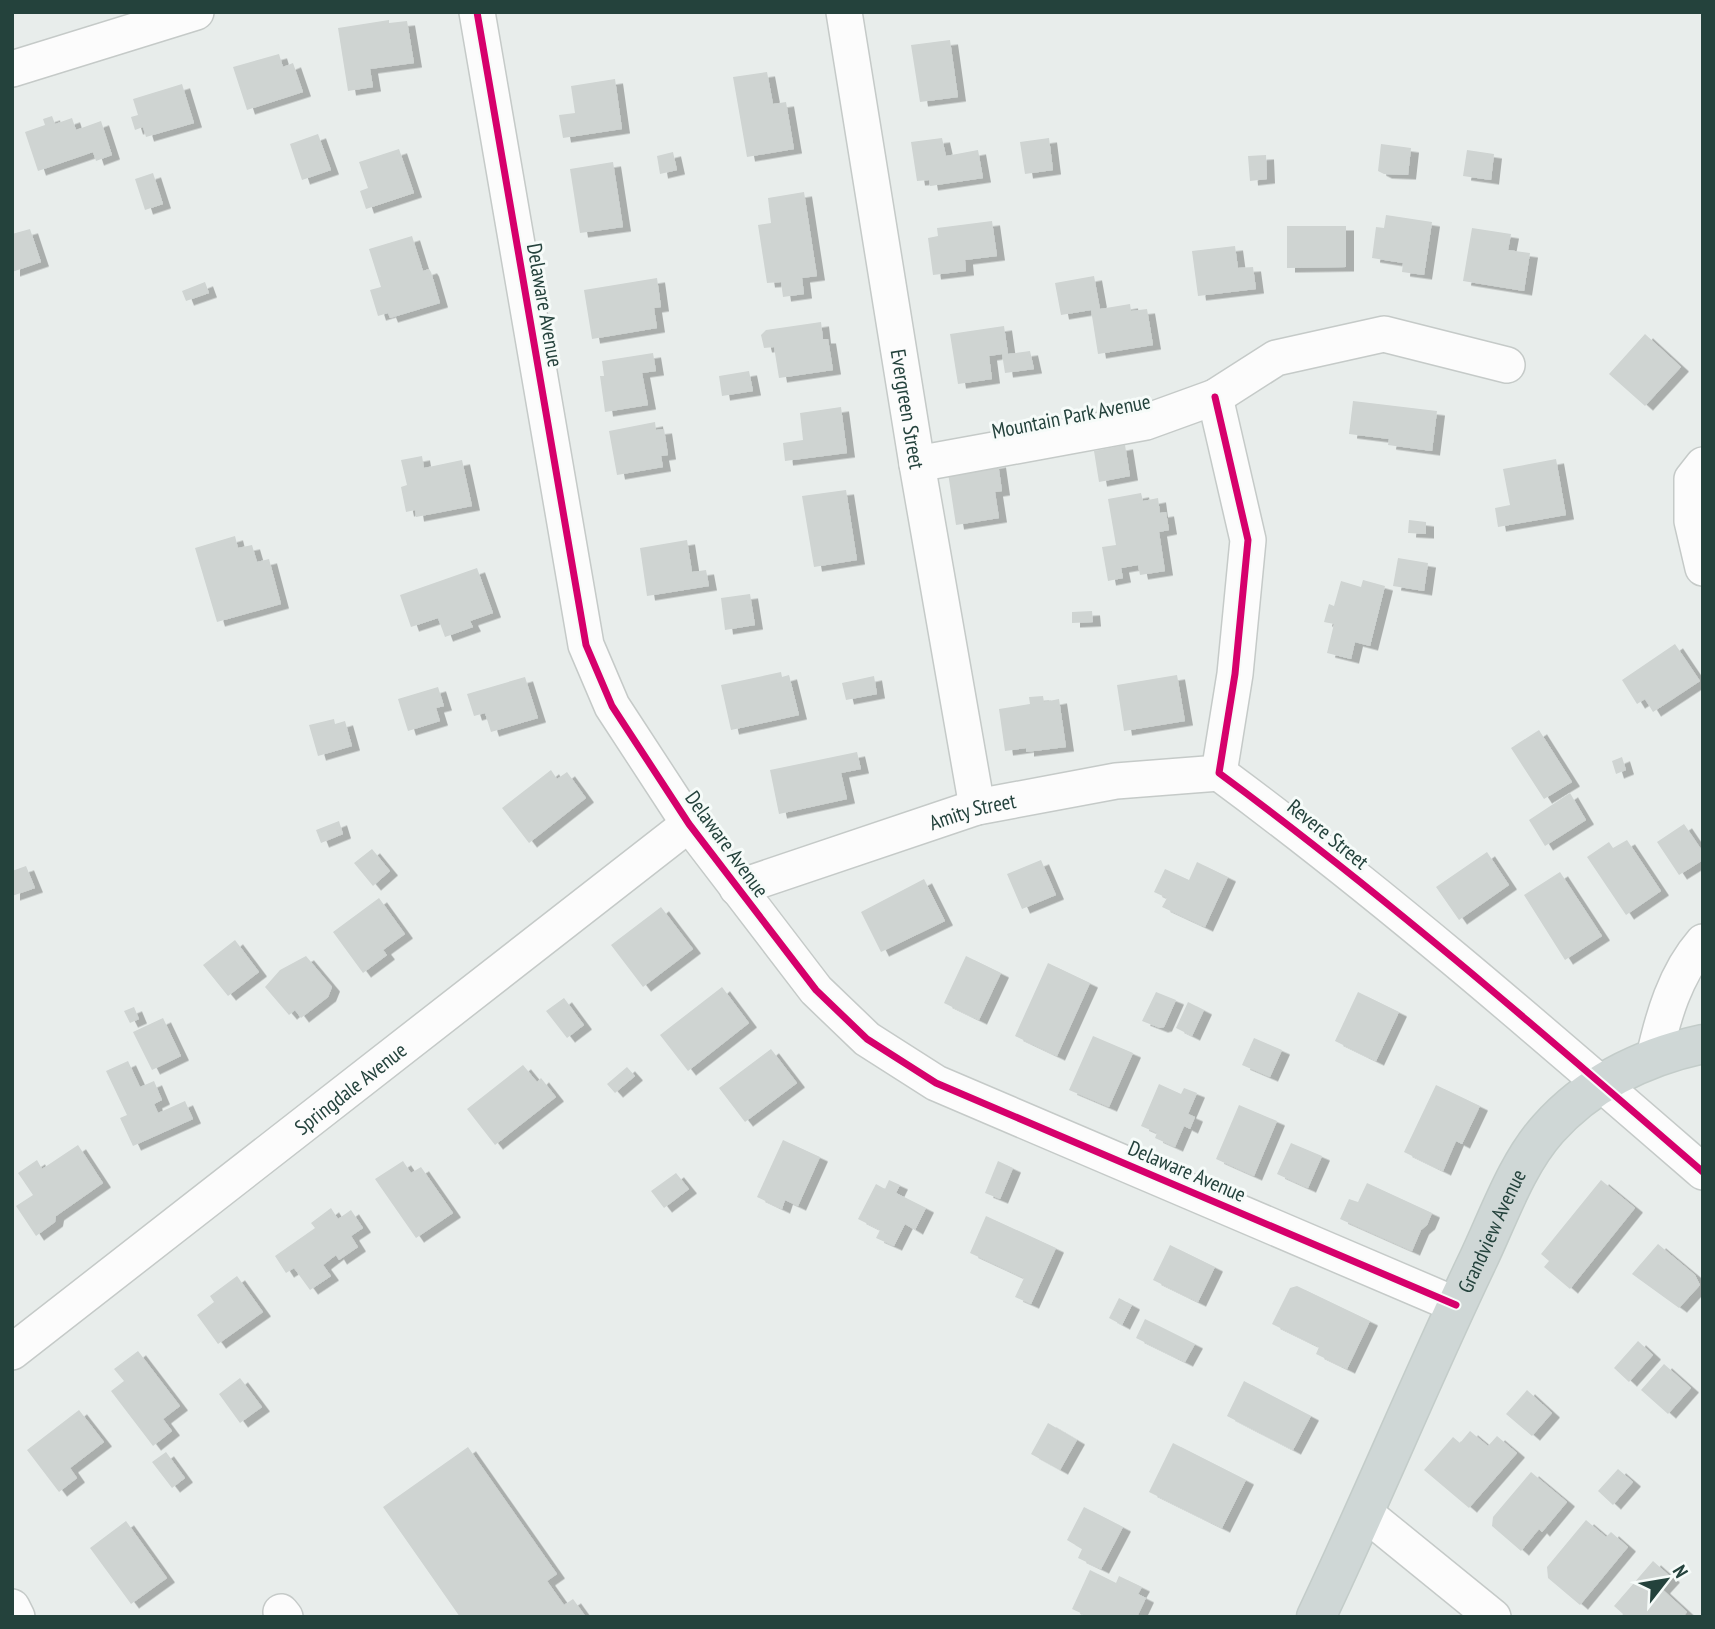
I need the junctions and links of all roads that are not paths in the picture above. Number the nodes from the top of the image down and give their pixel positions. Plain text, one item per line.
1 (197, 12) edge
2 (477, 12) edge
3 (844, 12) edge
4 (12, 69) edge
5 (1507, 365) dead end
6 (1215, 397) junction
7 (917, 464) junction
8 (1703, 465) edge
9 (1703, 568) edge
10 (1219, 772) junction
11 (977, 807) junction
12 (689, 824) junction
13 (737, 888) junction
14 (1703, 942) edge
15 (1703, 1044) edge
16 (1654, 1057) junction
17 (1601, 1083) junction
18 (1703, 1172) edge
19 (1456, 1305) junction
20 (12, 1352) edge
21 (1366, 1513) junction
22 (12, 1606) edge
23 (17, 1617) edge
24 (1316, 1617) edge
25 (1493, 1617) edge

1 - 4 street
2 - 12 street, Delaware Avenue
3 - 7 street, Evergreen Street
5 - 6 street, Mountain Park Avenue
6 - 7 street, Mountain Park Avenue
6 - 10 street
7 - 11 street, Evergreen Street
8 - 9 street
10 - 11 street, Amity Street
10 - 17 street, Revere Street
11 - 13 street, Amity Street
12 - 13 street, Delaware Avenue
12 - 20 street, Springdale Avenue
13 - 19 street, Delaware Avenue
14 - 16 street
15 - 16 main road, Grandview Avenue
16 - 17 main road, Grandview Avenue
17 - 18 street, Revere Street
17 - 19 main road, Grandview Avenue
19 - 21 main road, Grandview Avenue
21 - 24 main road, Grandview Avenue
21 - 25 street
22 - 23 street

